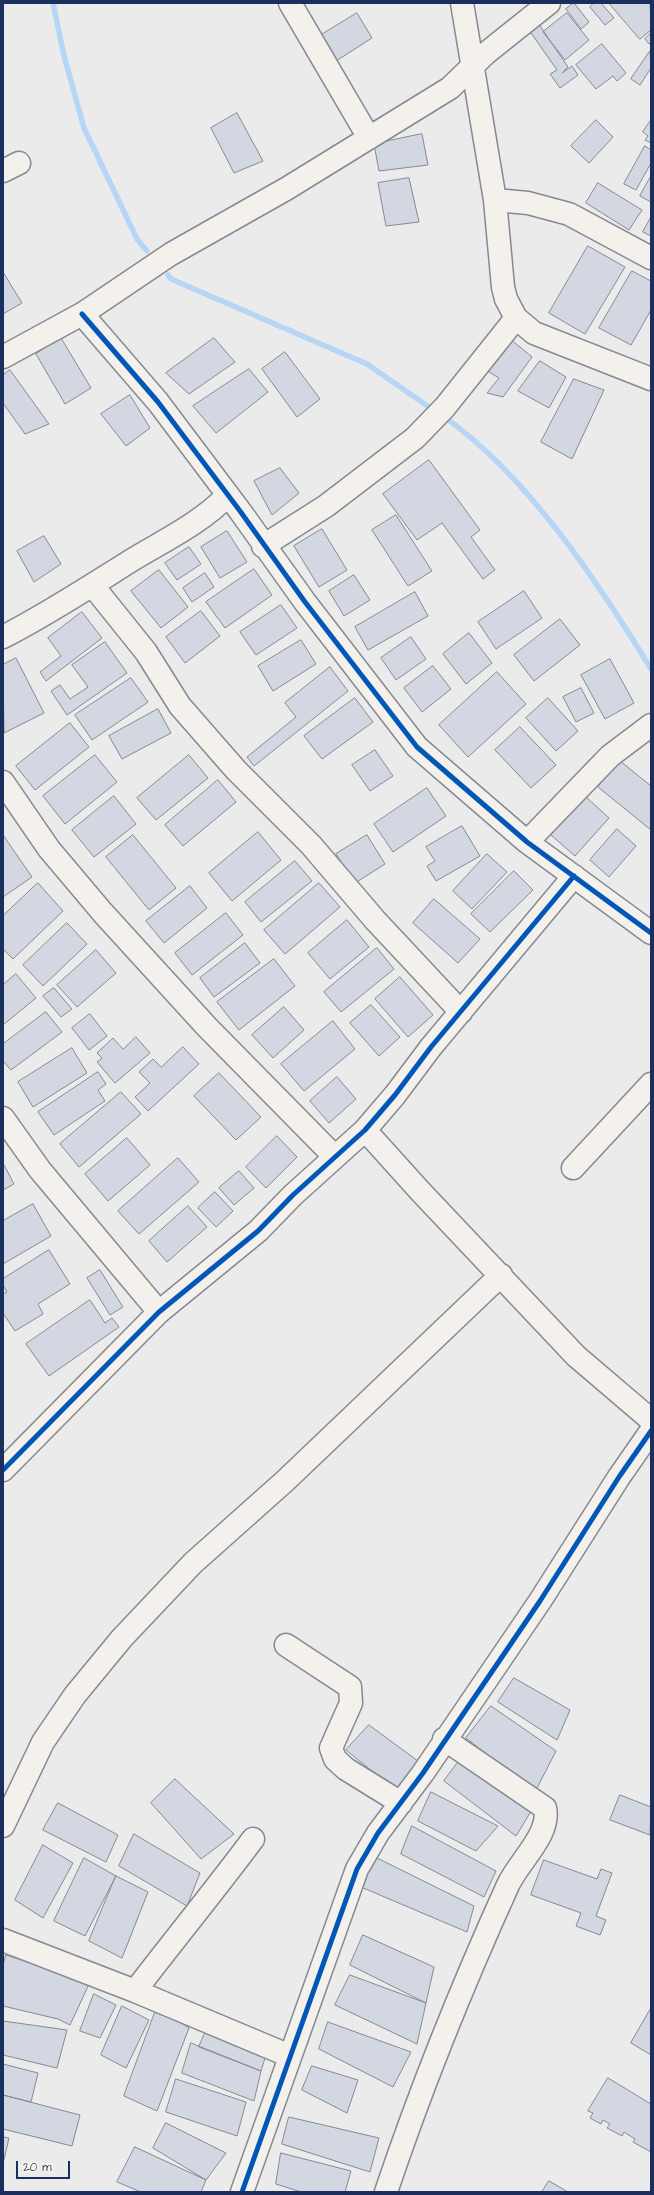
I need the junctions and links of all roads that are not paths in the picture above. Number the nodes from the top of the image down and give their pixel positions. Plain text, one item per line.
1 (290, 3) edge
2 (462, 3) edge
3 (549, 3) edge
4 (472, 68) junction
5 (369, 138) junction
6 (494, 200) junction
7 (651, 258) edge
8 (82, 314) junction
9 (516, 318) junction
10 (3, 358) edge
11 (651, 379) edge
12 (228, 495) junction
13 (263, 546) junction
14 (93, 586) junction
15 (3, 638) edge
16 (651, 725) edge
17 (3, 782) edge
18 (528, 842) junction
19 (574, 876) junction
20 (651, 933) edge
21 (461, 1012) junction
22 (651, 1084) edge
23 (3, 1118) edge
24 (365, 1130) junction
25 (335, 1157) junction
26 (573, 1168) dead end
27 (501, 1275) junction
28 (159, 1312) junction
29 (651, 1420) edge
30 (651, 1431) edge
31 (3, 1470) edge
32 (286, 1645) dead end
33 (444, 1739) junction
34 (401, 1802) junction
35 (3, 1826) edge
36 (253, 1838) dead end
37 (3, 1940) edge
38 (135, 1991) junction
39 (290, 2056) junction
40 (242, 2192) edge
41 (386, 2192) edge

1 - 5 street
2 - 4 street
3 - 4 street
4 - 5 street
4 - 6 street
5 - 8 street
6 - 7 street
6 - 9 street
8 - 10 street
8 - 12 street
9 - 11 street
9 - 13 street
12 - 13 street
12 - 14 street
13 - 18 street
14 - 15 street
14 - 21 street
16 - 18 street
17 - 25 street
18 - 19 street
19 - 20 street
19 - 21 street
21 - 24 street
22 - 26 street
23 - 28 street
24 - 25 street
24 - 27 street
25 - 28 street
27 - 29 street
27 - 35 street
28 - 31 street
30 - 33 street
32 - 34 street
33 - 34 street
33 - 41 street
34 - 39 street
36 - 38 street
37 - 38 street
38 - 39 street
39 - 40 street

